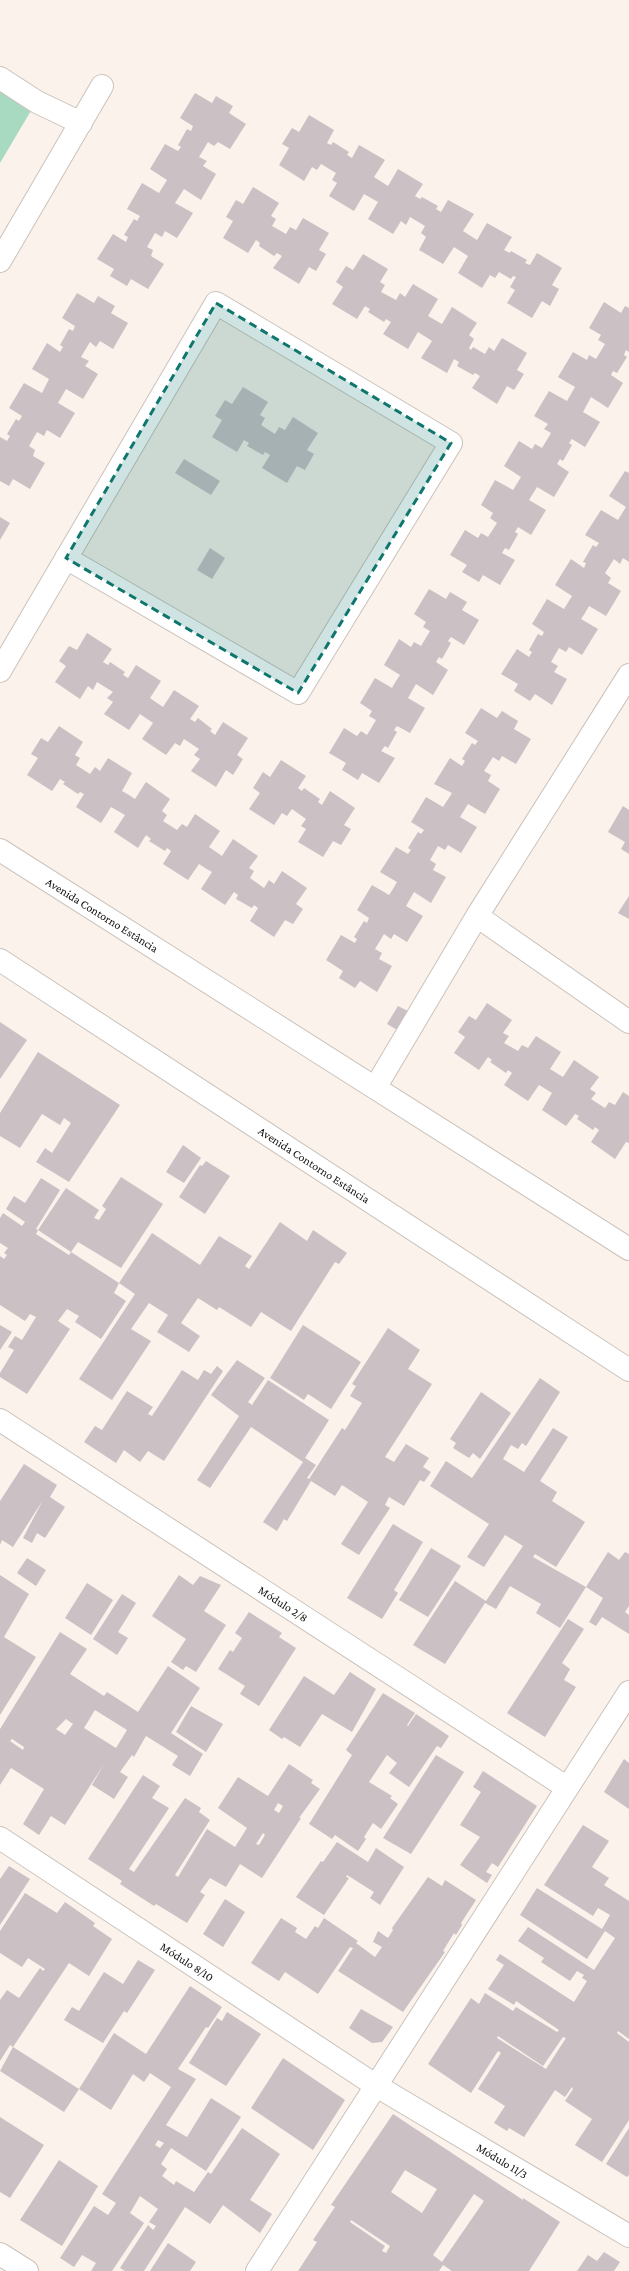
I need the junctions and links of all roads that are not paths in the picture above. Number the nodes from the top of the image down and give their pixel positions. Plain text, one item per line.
1 (0, 78) edge
2 (102, 86) dead end
3 (81, 123) junction
4 (0, 261) edge
5 (66, 558) junction
6 (0, 671) edge
7 (629, 675) edge
8 (2, 856) edge
9 (478, 916) junction
10 (0, 960) edge
11 (629, 1022) edge
12 (375, 1088) junction
13 (629, 1249) edge
14 (629, 1370) edge
15 (0, 1420) edge
16 (629, 1692) edge
17 (566, 1787) junction
18 (0, 1838) edge
19 (375, 2086) junction
20 (629, 2236) edge
21 (0, 2254) edge
22 (27, 2271) edge
23 (257, 2271) edge

1 - 3 street
2 - 3 street
3 - 4 street
5 - 5 street
5 - 6 street
7 - 9 street
8 - 12 street, Avenida Contorno Estância
9 - 11 street
9 - 12 street
10 - 14 street, Avenida Contorno Estância
12 - 13 street, Avenida Contorno Estância
15 - 17 street, Módulo 2/8
16 - 17 street
17 - 19 street
18 - 19 street, Módulo 8/10
19 - 20 street, Módulo 11/3
19 - 23 street
21 - 22 street

